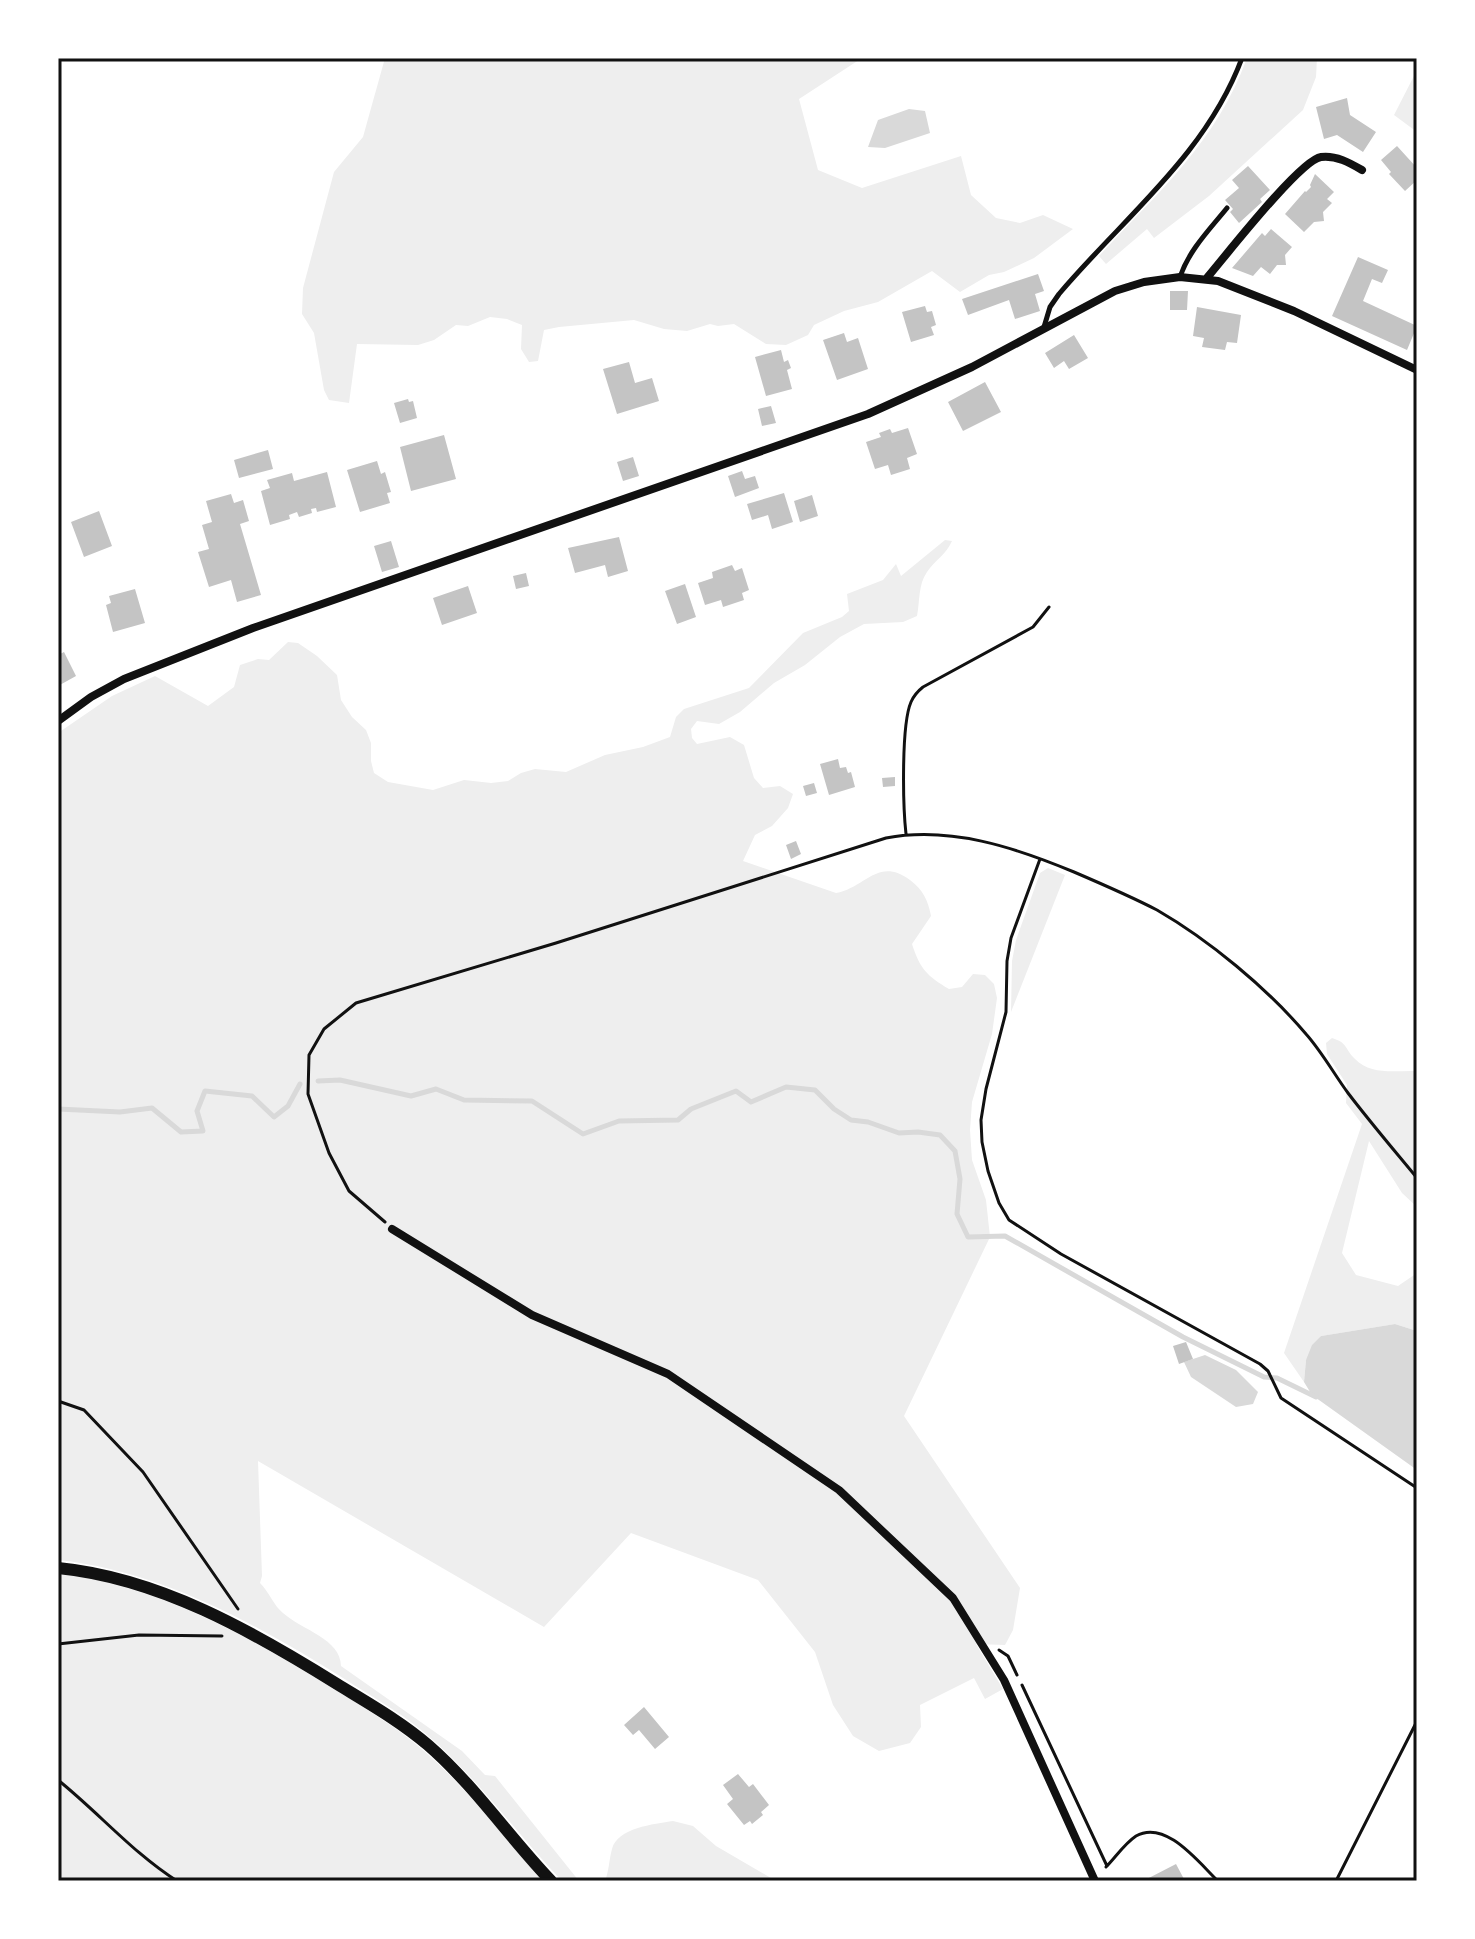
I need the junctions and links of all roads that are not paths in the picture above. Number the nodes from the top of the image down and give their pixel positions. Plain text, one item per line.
1 (1242, 58) edge
2 (1362, 170) dead end
3 (1227, 208) dead end
4 (1180, 277) junction
5 (1206, 279) junction
6 (1044, 327) junction
7 (1417, 370) edge
8 (58, 721) edge
9 (392, 1229) road end
10 (58, 1568) edge
11 (1094, 1878) edge
12 (551, 1881) edge

1 - 6 lane
2 - 5 street
3 - 4 lane
4 - 5 street
4 - 6 street
5 - 7 street
6 - 8 street
9 - 11 street
10 - 12 street

